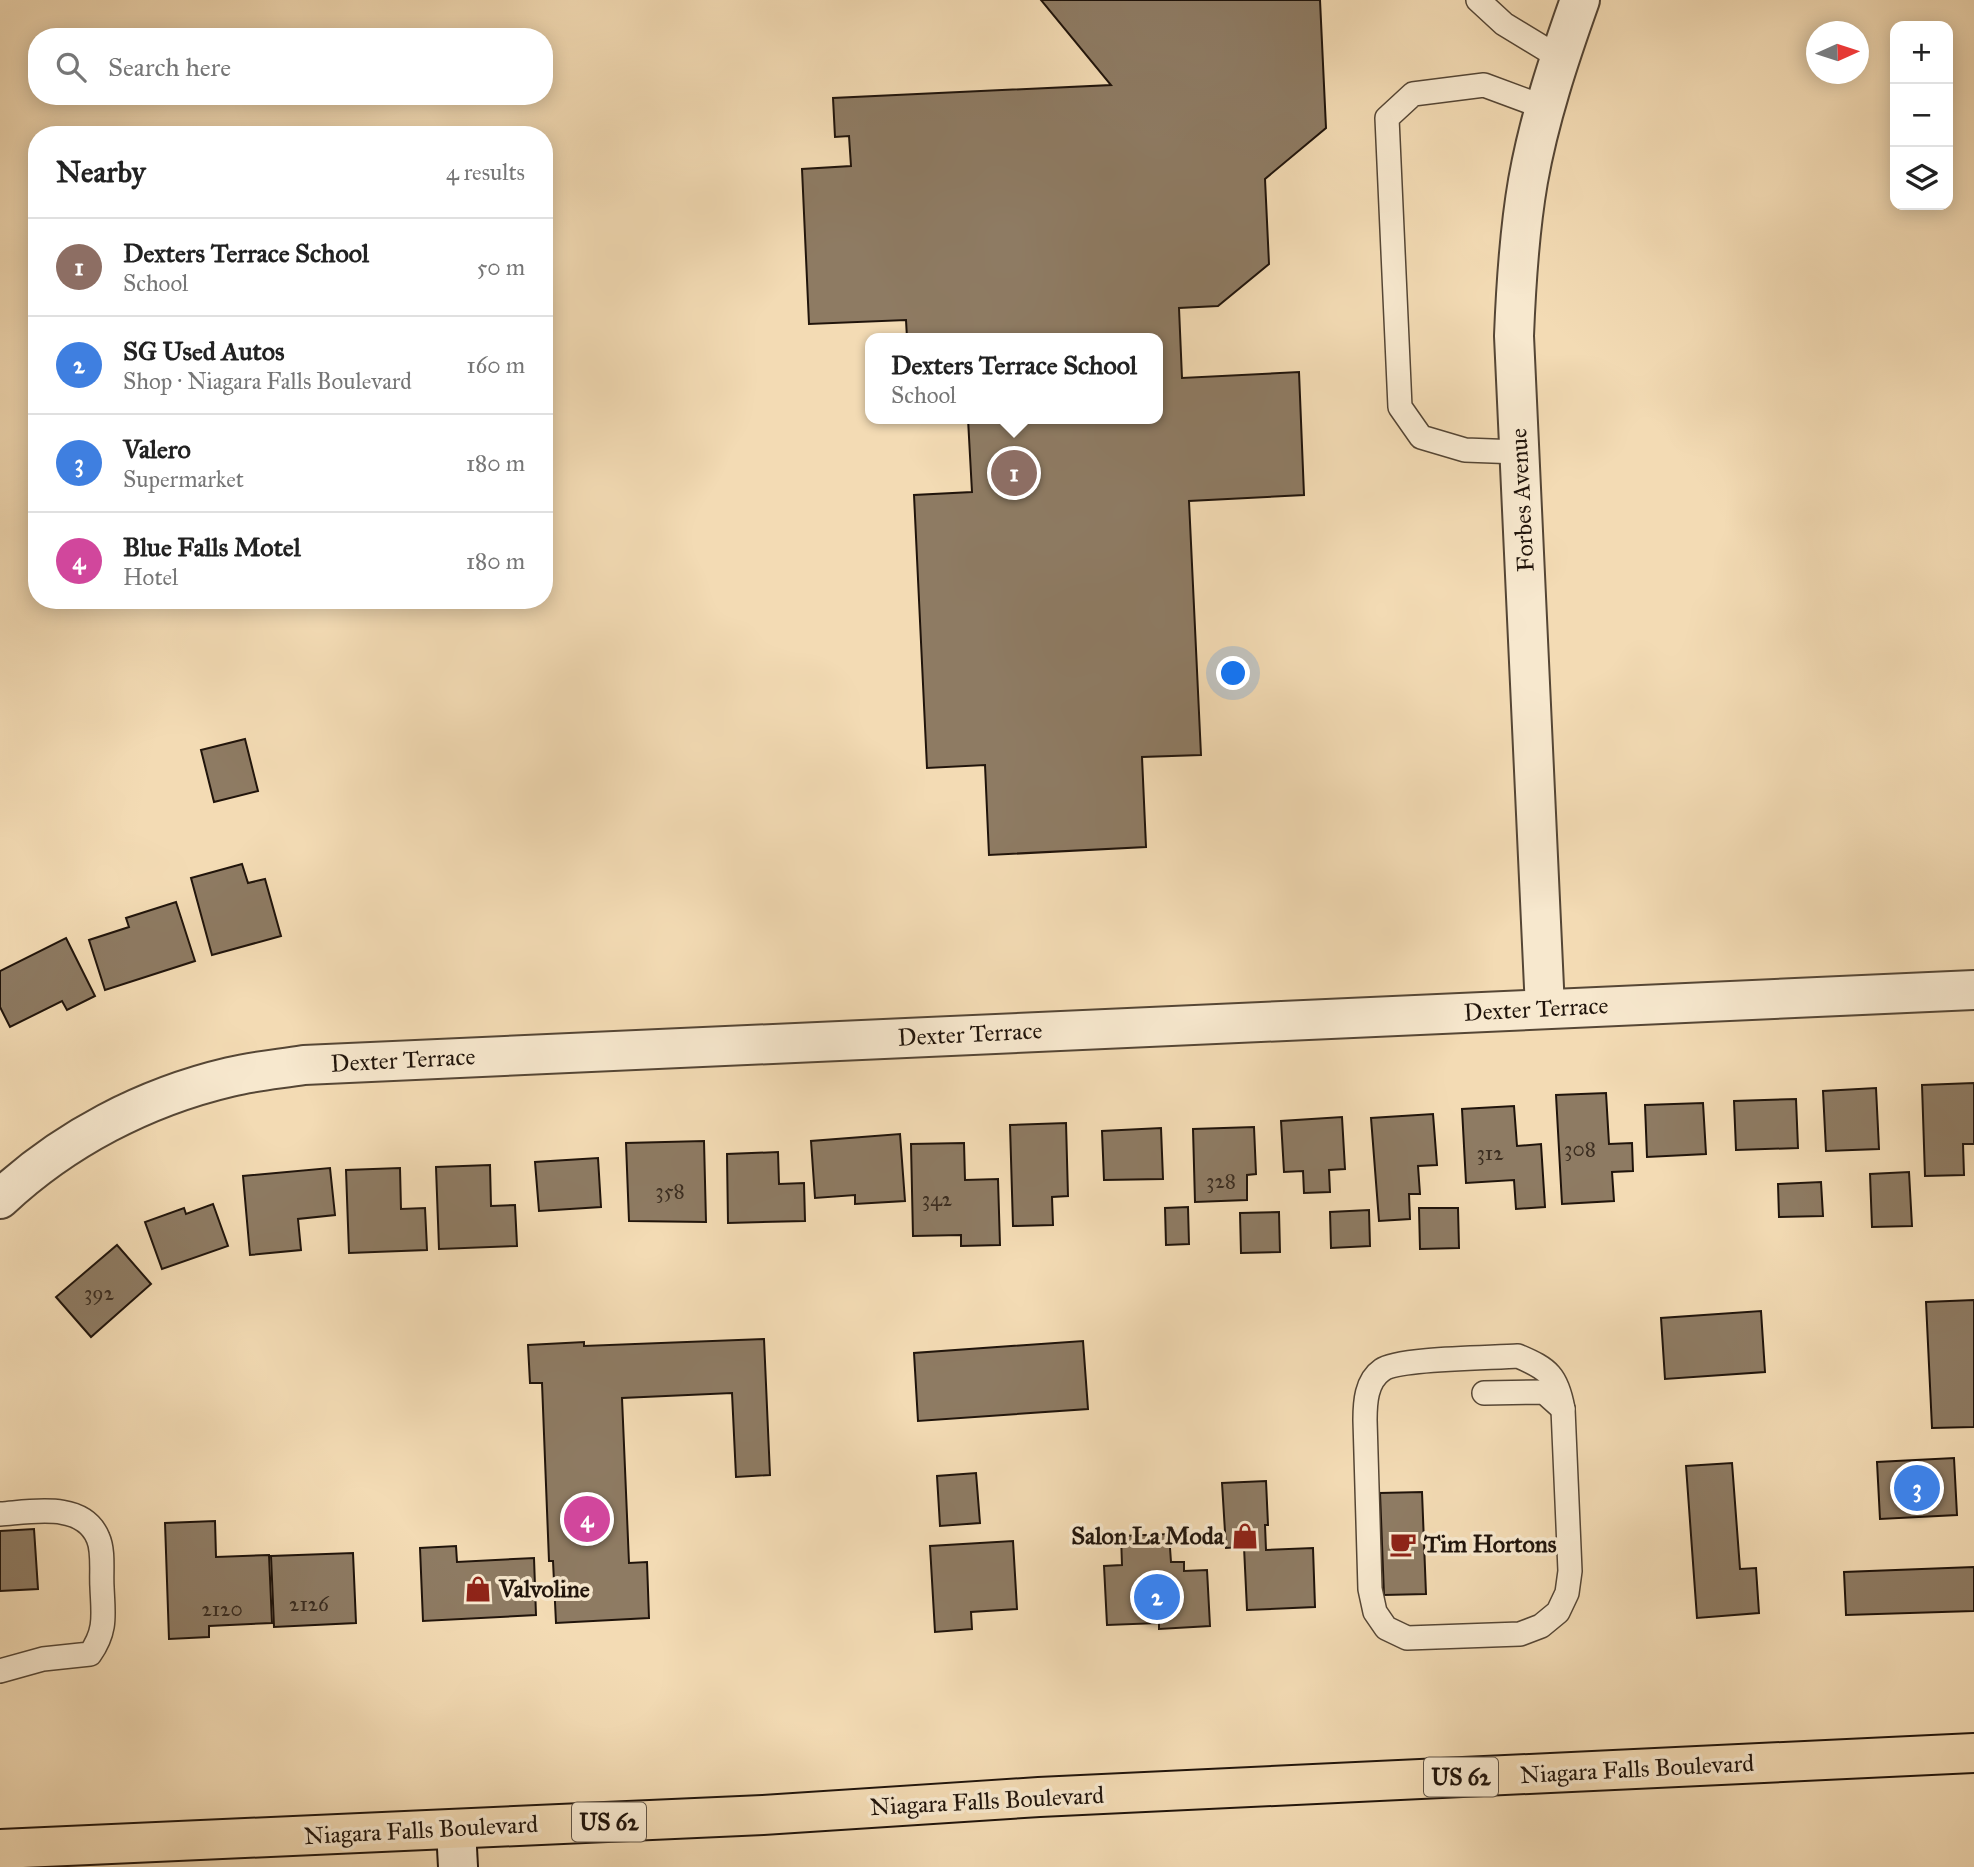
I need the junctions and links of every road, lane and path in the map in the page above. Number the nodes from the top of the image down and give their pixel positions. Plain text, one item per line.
1 (1478, 0) edge
2 (1580, 0) edge
3 (1560, 58) junction
4 (1546, 107) junction
5 (1519, 452) junction
6 (1974, 990) edge
7 (1545, 1009) junction
8 (0, 1199) edge
9 (1484, 1393) dead end
10 (1563, 1409) junction
11 (0, 1514) edge
12 (0, 1671) edge
13 (1974, 1753) edge
14 (456, 1829) junction
15 (0, 1849) edge
16 (458, 1867) edge

1 - 3 lane
2 - 3 street, Forbes Avenue
3 - 4 street, Forbes Avenue
4 - 5 street, Forbes Avenue
4 - 5 lane
5 - 7 street, Forbes Avenue
6 - 7 street, Dexter Terrace
7 - 8 street, Dexter Terrace
9 - 10 lane
10 - 10 lane
11 - 12 lane
13 - 14 main road, Niagara Falls Boulevard / US 62
14 - 15 main road, Niagara Falls Boulevard / US 62
14 - 16 street

